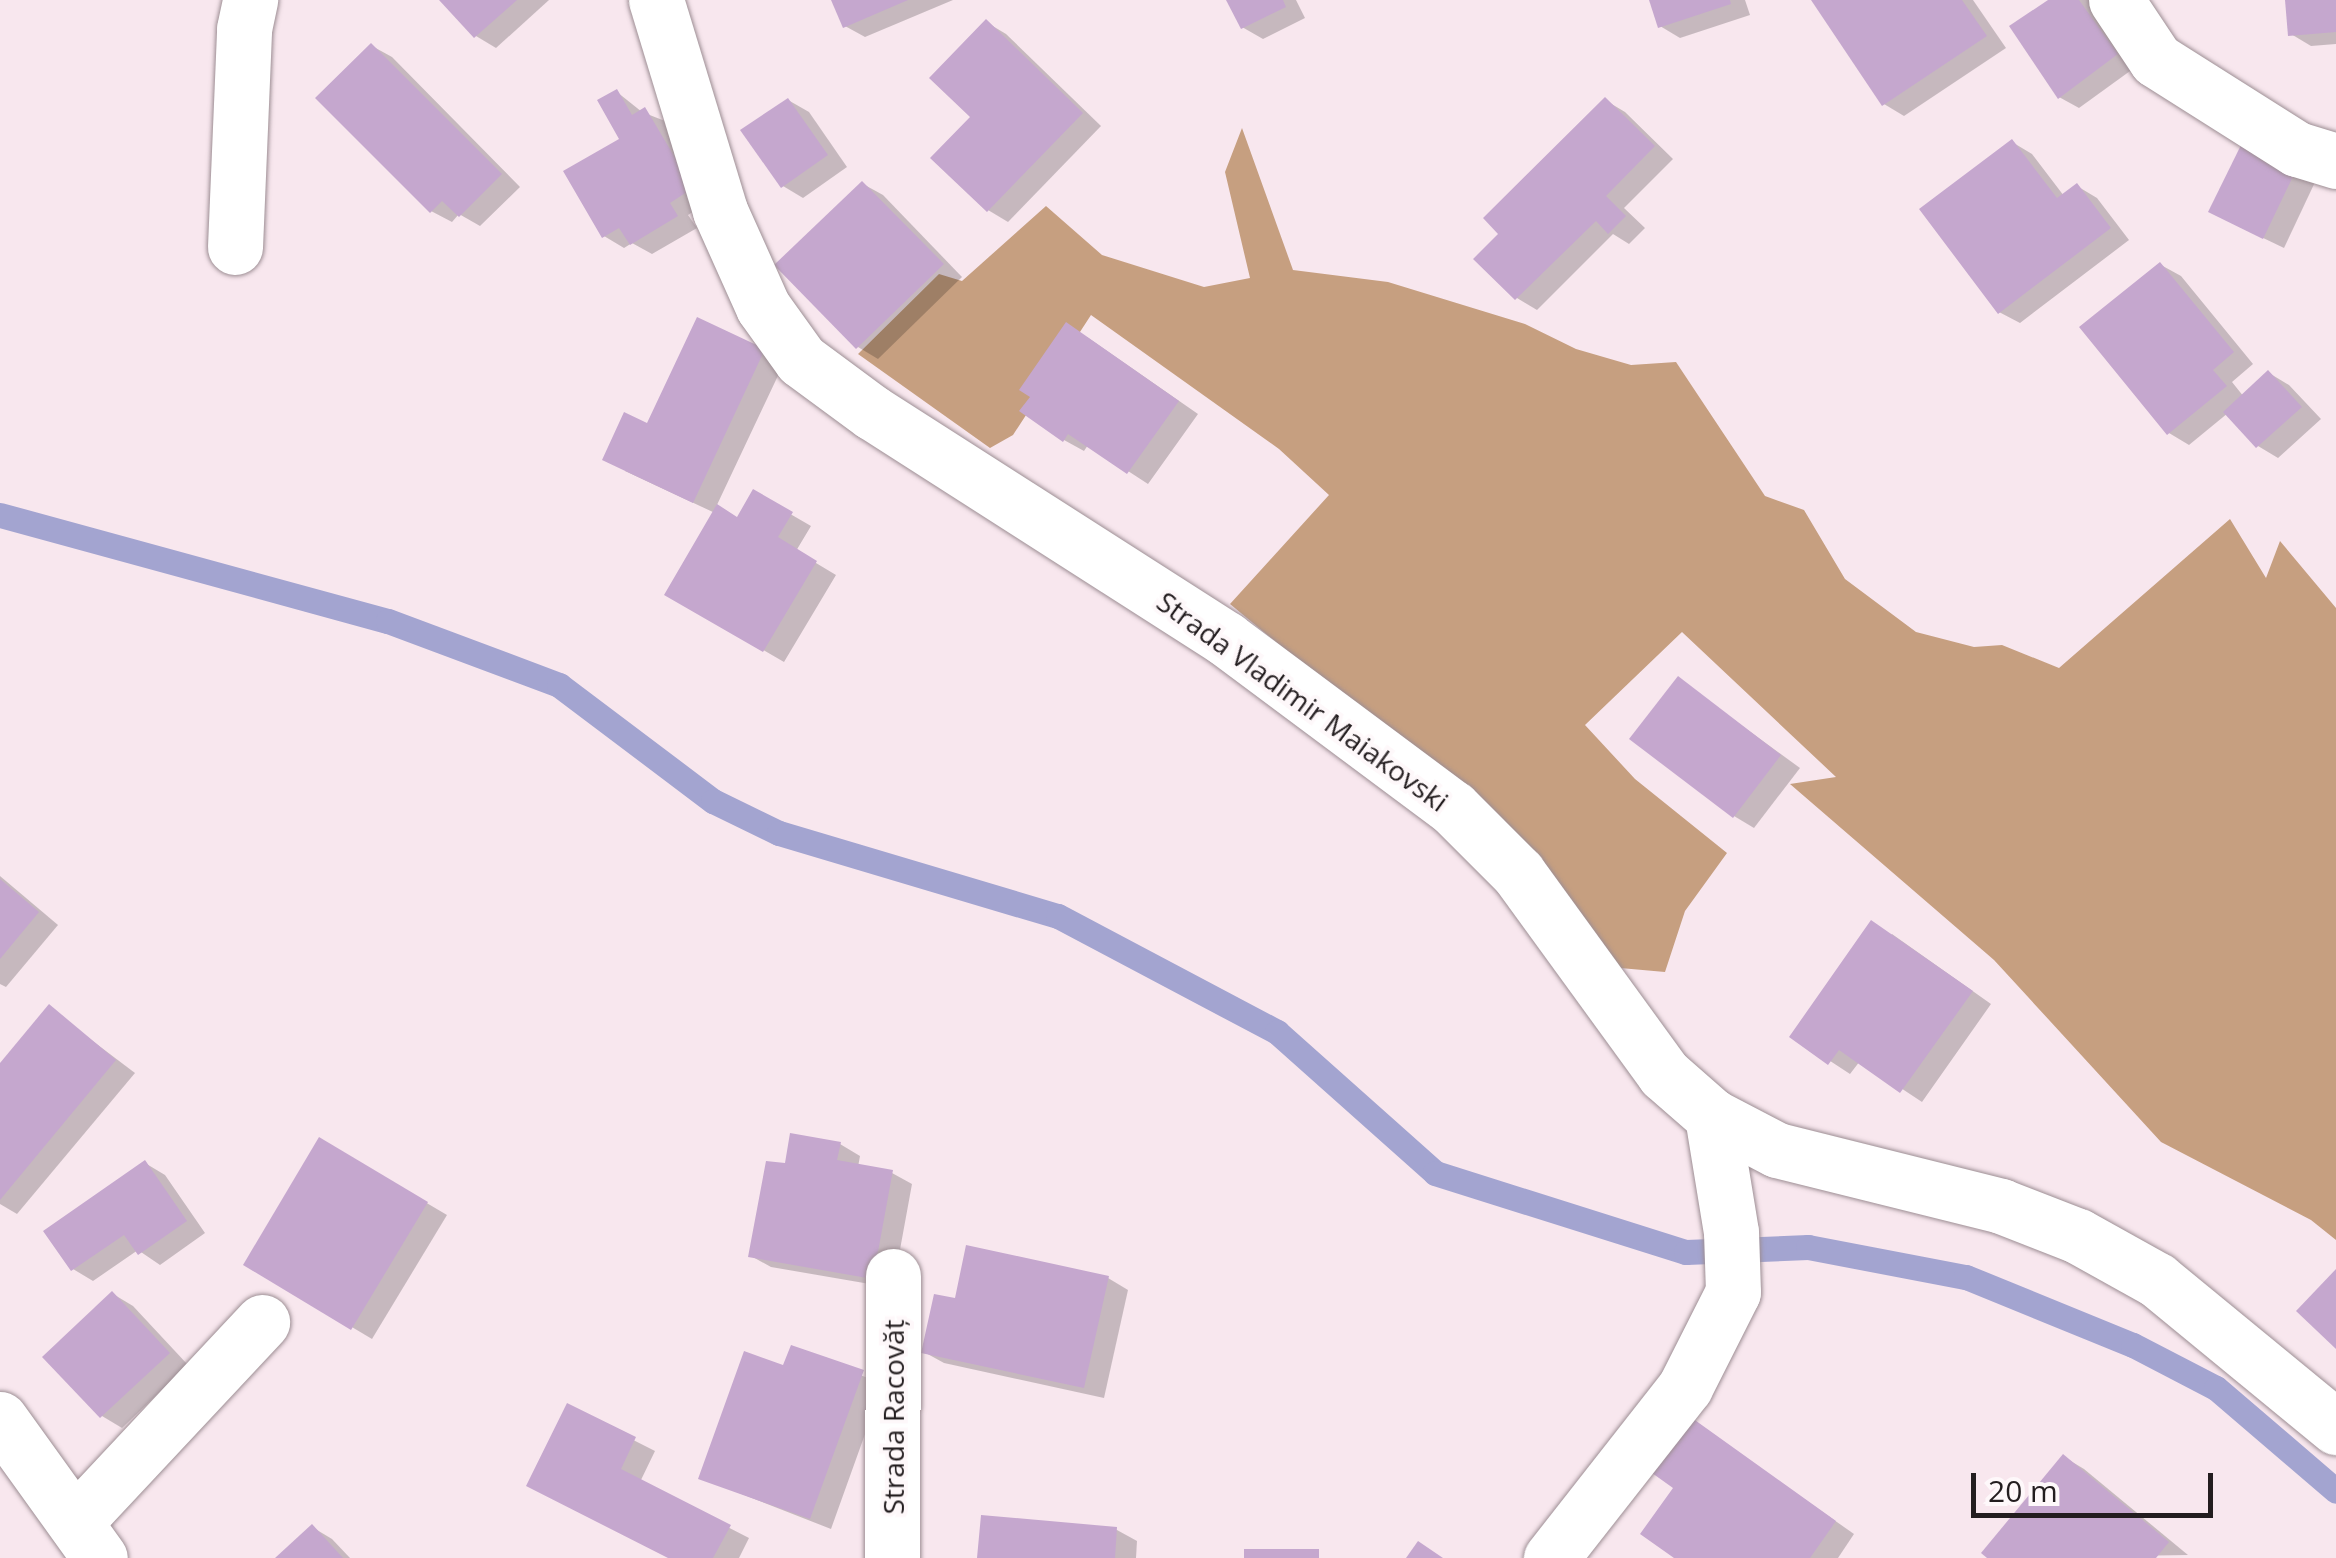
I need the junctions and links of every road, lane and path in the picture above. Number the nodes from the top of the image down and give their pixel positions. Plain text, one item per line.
1 (250, 0) edge
2 (656, 0) edge
3 (2116, 0) edge
4 (2336, 162) edge
5 (235, 247) dead end
6 (1712, 1116) junction
7 (893, 1276) dead end
8 (262, 1322) dead end
9 (0, 1419) edge
10 (2336, 1427) edge
11 (88, 1540) edge
12 (892, 1558) edge
13 (1551, 1558) edge

1 - 5 street
2 - 6 street, Strada Vladimir Maiakovski
3 - 4 street
6 - 10 street, Strada Vladimir Maiakovski
6 - 13 street
7 - 12 street, Strada Racovăț
8 - 11 street
9 - 11 street

